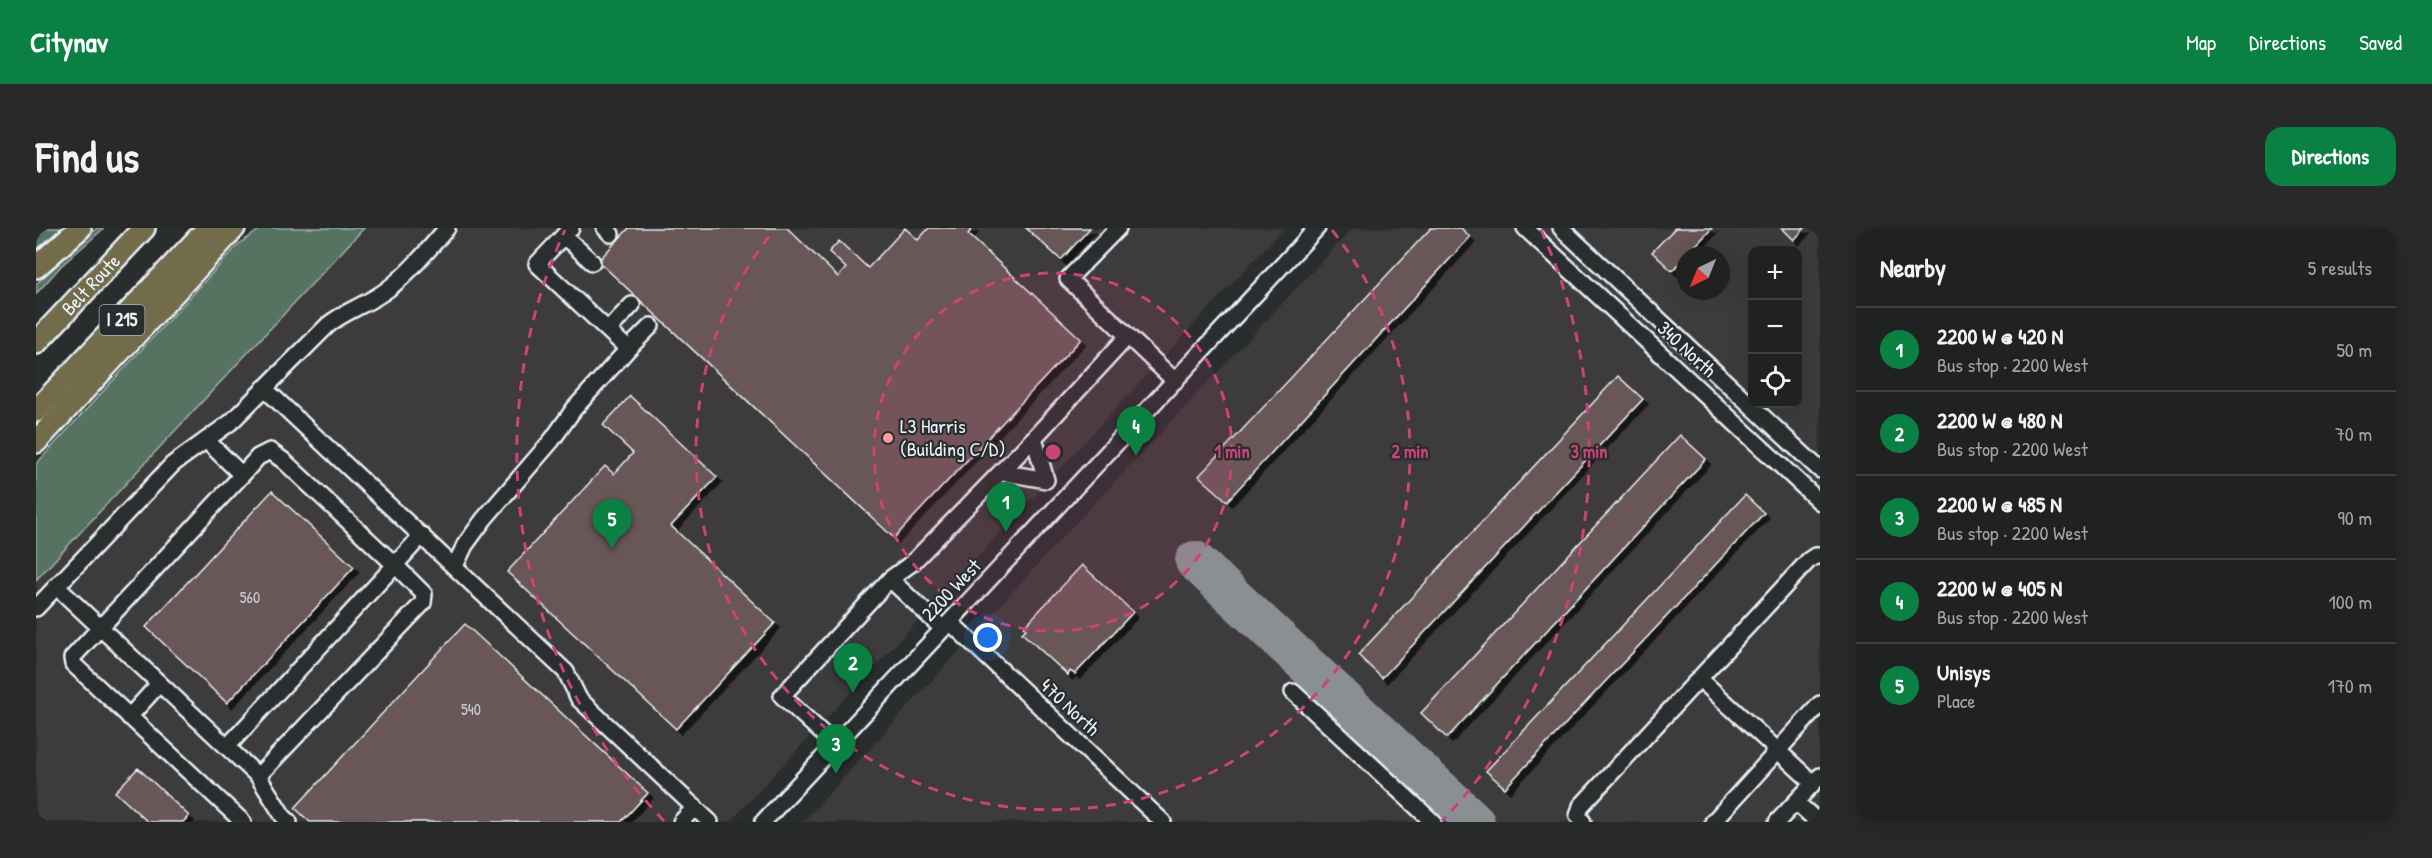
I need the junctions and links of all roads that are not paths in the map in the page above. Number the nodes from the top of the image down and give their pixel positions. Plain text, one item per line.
1 (80, 228) edge
2 (144, 228) edge
3 (208, 228) edge
4 (234, 228) edge
5 (447, 228) edge
6 (1118, 228) edge
7 (1317, 228) edge
8 (1525, 228) edge
9 (1561, 228) edge
10 (567, 232) edge
11 (592, 262) dead end
12 (36, 267) edge
13 (632, 304) dead end
14 (651, 326) dead end
15 (608, 330) junction
16 (1128, 336) junction
17 (36, 343) edge
18 (628, 349) junction
19 (1175, 381) junction
20 (264, 388) junction
21 (36, 411) edge
22 (1034, 438) junction
23 (206, 440) junction
24 (36, 442) edge
25 (1820, 470) edge
26 (1000, 472) junction
27 (242, 475) junction
28 (1046, 480) junction
29 (1065, 499) junction
30 (1820, 502) edge
31 (422, 535) junction
32 (1820, 556) edge
33 (395, 565) junction
34 (455, 566) junction
35 (890, 579) junction
36 (56, 586) junction
37 (36, 608) edge
38 (946, 625) junction
39 (100, 628) junction
40 (1700, 679) junction
41 (159, 684) junction
42 (1293, 692) dead end
43 (1820, 704) edge
44 (129, 717) junction
45 (835, 745) junction
46 (227, 747) junction
47 (1777, 750) junction
48 (258, 776) junction
49 (1816, 780) edge
50 (1796, 802) junction
51 (694, 807) junction
52 (283, 820) edge
53 (243, 822) edge
54 (681, 822) edge
55 (710, 822) edge
56 (763, 822) edge
57 (1163, 822) edge
58 (1433, 822) edge
59 (1583, 822) edge
60 (1713, 822) edge
61 (1777, 822) edge
62 (1818, 822) edge

1 - 12 highway
2 - 17 highway, Belt Route / I 215
3 - 21 highway, I 215
4 - 24 highway
5 - 20 street
6 - 16 street
7 - 19 street, 2200 West
8 - 30 street, 340 North
9 - 25 street, 340 North
10 - 11 street
10 - 15 street
13 - 15 street
14 - 18 street
15 - 18 street
16 - 19 street
16 - 22 street
18 - 34 street
19 - 29 street, 2200 West
20 - 23 street
20 - 31 street
22 - 26 street
22 - 28 street
23 - 27 street
23 - 36 street
26 - 28 street
26 - 35 street
27 - 33 street
27 - 39 street
28 - 29 street
29 - 38 street, 2200 West
31 - 33 street
31 - 34 street
32 - 40 street
33 - 46 street
33 - 48 street
34 - 51 street
35 - 38 street, 470 North
35 - 45 street
36 - 37 street
36 - 39 street
38 - 45 street, 2200 West
38 - 57 street, 470 North
39 - 41 street
39 - 44 street
40 - 47 street
40 - 59 street
41 - 44 street
41 - 46 street
42 - 58 street
43 - 47 street
44 - 53 street
45 - 56 street, 2200 West
46 - 48 street
47 - 49 street
47 - 60 street
48 - 52 street
49 - 50 street
50 - 61 street
50 - 62 street
51 - 54 street
51 - 55 street

